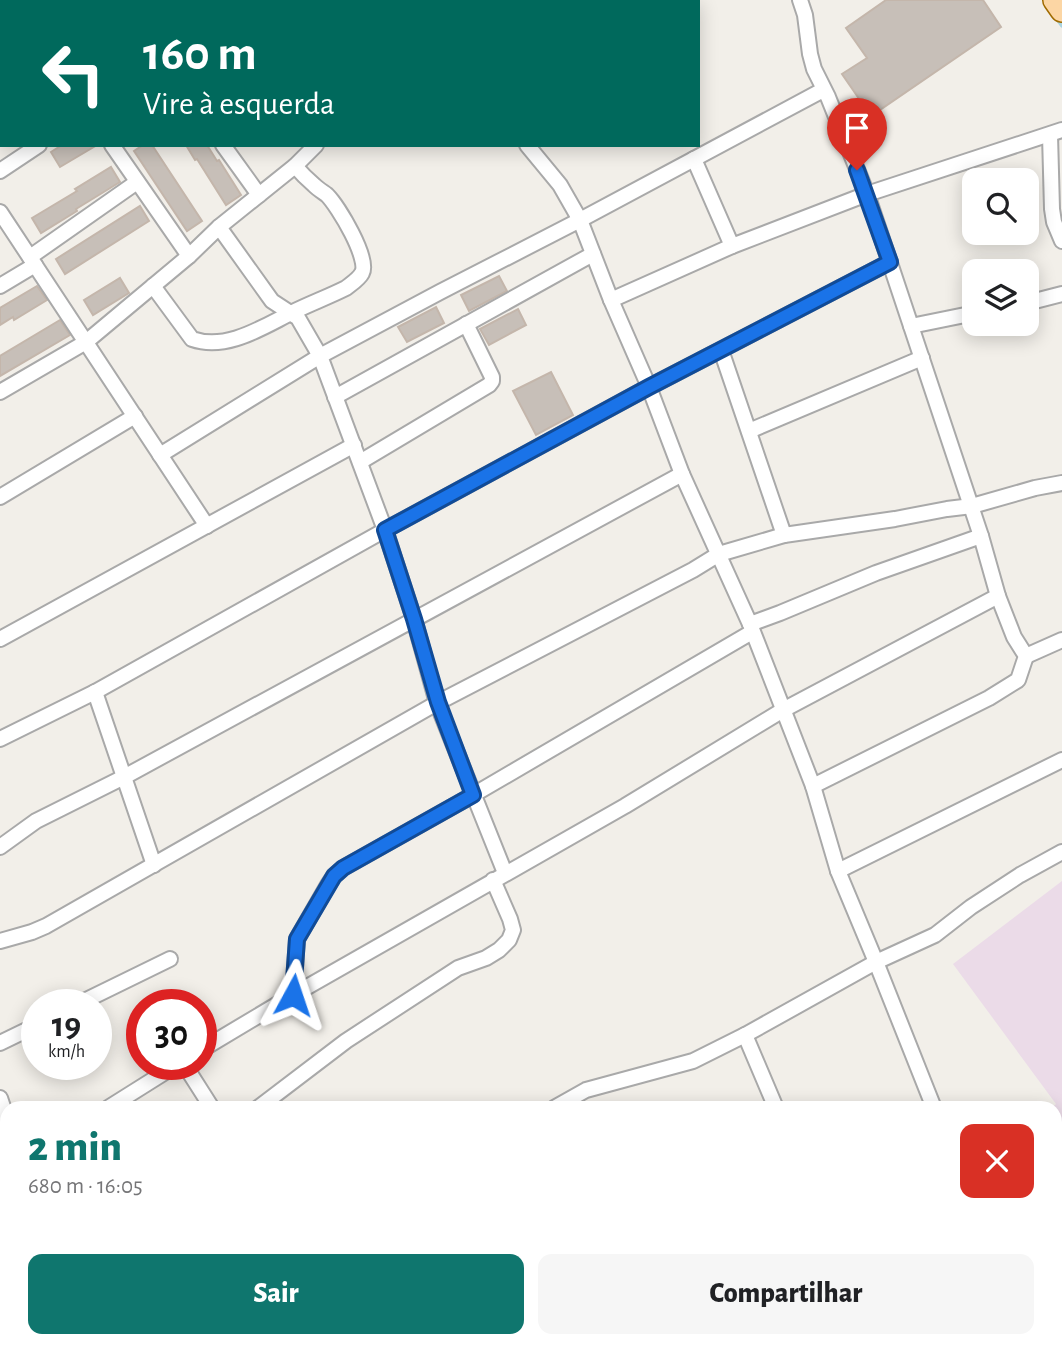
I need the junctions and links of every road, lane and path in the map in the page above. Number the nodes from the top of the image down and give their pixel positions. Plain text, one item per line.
1 (800, 0) edge
2 (1055, 0) edge
3 (1062, 10) edge
4 (823, 90) junction
5 (1056, 133) edge
6 (36, 147) edge
7 (113, 147) edge
8 (224, 147) edge
9 (529, 147) edge
10 (309, 148) edge
11 (694, 159) junction
12 (295, 166) junction
13 (0, 171) edge
14 (137, 182) junction
15 (867, 194) junction
16 (259, 195) junction
17 (0, 212) edge
18 (580, 220) junction
19 (219, 227) junction
20 (1062, 241) edge
21 (733, 246) junction
22 (593, 254) junction
23 (189, 257) junction
24 (32, 261) junction
25 (890, 262) junction
26 (0, 286) edge
27 (153, 286) junction
28 (1062, 294) edge
29 (611, 300) junction
30 (1039, 300) edge
31 (291, 313) junction
32 (962, 316) edge
33 (466, 324) junction
34 (911, 326) junction
35 (86, 342) junction
36 (721, 350) junction
37 (320, 356) junction
38 (922, 358) junction
39 (649, 387) junction
40 (0, 392) edge
41 (335, 397) junction
42 (135, 416) junction
43 (749, 431) junction
44 (354, 445) junction
45 (160, 455) junction
46 (360, 462) junction
47 (682, 474) junction
48 (1062, 483) edge
49 (0, 497) edge
50 (972, 506) junction
51 (207, 526) junction
52 (385, 530) junction
53 (784, 535) junction
54 (981, 536) junction
55 (719, 554) junction
56 (998, 596) junction
57 (414, 619) junction
58 (751, 628) junction
59 (0, 639) edge
60 (1062, 640) edge
61 (1026, 656) junction
62 (94, 692) junction
63 (438, 702) junction
64 (783, 710) junction
65 (0, 739) edge
66 (1062, 760) edge
67 (124, 777) junction
68 (813, 786) junction
69 (473, 795) junction
70 (0, 846) edge
71 (1062, 852) edge
72 (154, 865) junction
73 (838, 871) junction
74 (499, 877) junction
75 (0, 941) edge
76 (170, 959) dead end
77 (876, 962) junction
78 (109, 989) edge
79 (293, 995) junction
80 (21, 1033) edge
81 (745, 1035) junction
82 (217, 1040) edge
83 (0, 1044) edge
84 (153, 1080) edge
85 (194, 1080) edge
86 (119, 1101) edge
87 (208, 1101) edge
88 (267, 1101) edge
89 (566, 1101) edge
90 (773, 1101) edge
91 (931, 1101) edge

1 - 4 street
2 - 3 main road
4 - 11 street
4 - 15 street
5 - 15 street
5 - 20 street
6 - 13 street
7 - 14 street
8 - 16 street
9 - 18 street
10 - 12 street
11 - 18 street
11 - 21 street
12 - 16 street
12 - 31 street
14 - 23 street
14 - 24 street
15 - 21 street
15 - 25 street
16 - 19 street
17 - 24 street
18 - 22 street
18 - 37 street
19 - 23 street
19 - 31 street
21 - 29 street
22 - 29 street
22 - 33 street
23 - 27 street
24 - 26 street
24 - 35 street
25 - 34 street
25 - 36 street
27 - 31 street
27 - 35 street
28 - 30 street
29 - 39 street
31 - 37 street
32 - 34 street
33 - 41 street
33 - 46 street
34 - 38 street
35 - 40 street
35 - 42 street
36 - 39 street
36 - 43 street
37 - 41 street
37 - 45 street
38 - 43 street
38 - 50 street
39 - 47 street
39 - 52 street
41 - 44 street
42 - 45 street
42 - 49 street
43 - 53 street
44 - 46 street
44 - 51 street
45 - 51 street
46 - 52 street
47 - 55 street
47 - 57 street
48 - 50 street
50 - 53 street
50 - 54 street
51 - 59 street
52 - 57 street
52 - 62 street
53 - 55 street
54 - 56 street
54 - 58 street
55 - 58 street
55 - 63 street
56 - 61 street
56 - 64 street
57 - 63 street
57 - 67 street
58 - 64 street
58 - 69 street
60 - 61 street
61 - 68 street
62 - 65 street
62 - 67 street
63 - 69 street
63 - 72 street
64 - 68 street
64 - 74 street
66 - 73 street
67 - 70 street
67 - 72 street
68 - 73 street
69 - 74 street
69 - 79 street
71 - 77 street
72 - 75 street
73 - 77 street
74 - 79 street
74 - 88 street
76 - 78 street
77 - 81 street
77 - 91 street
79 - 82 street
80 - 83 street
81 - 89 street
81 - 90 street
84 - 86 street
85 - 87 street

